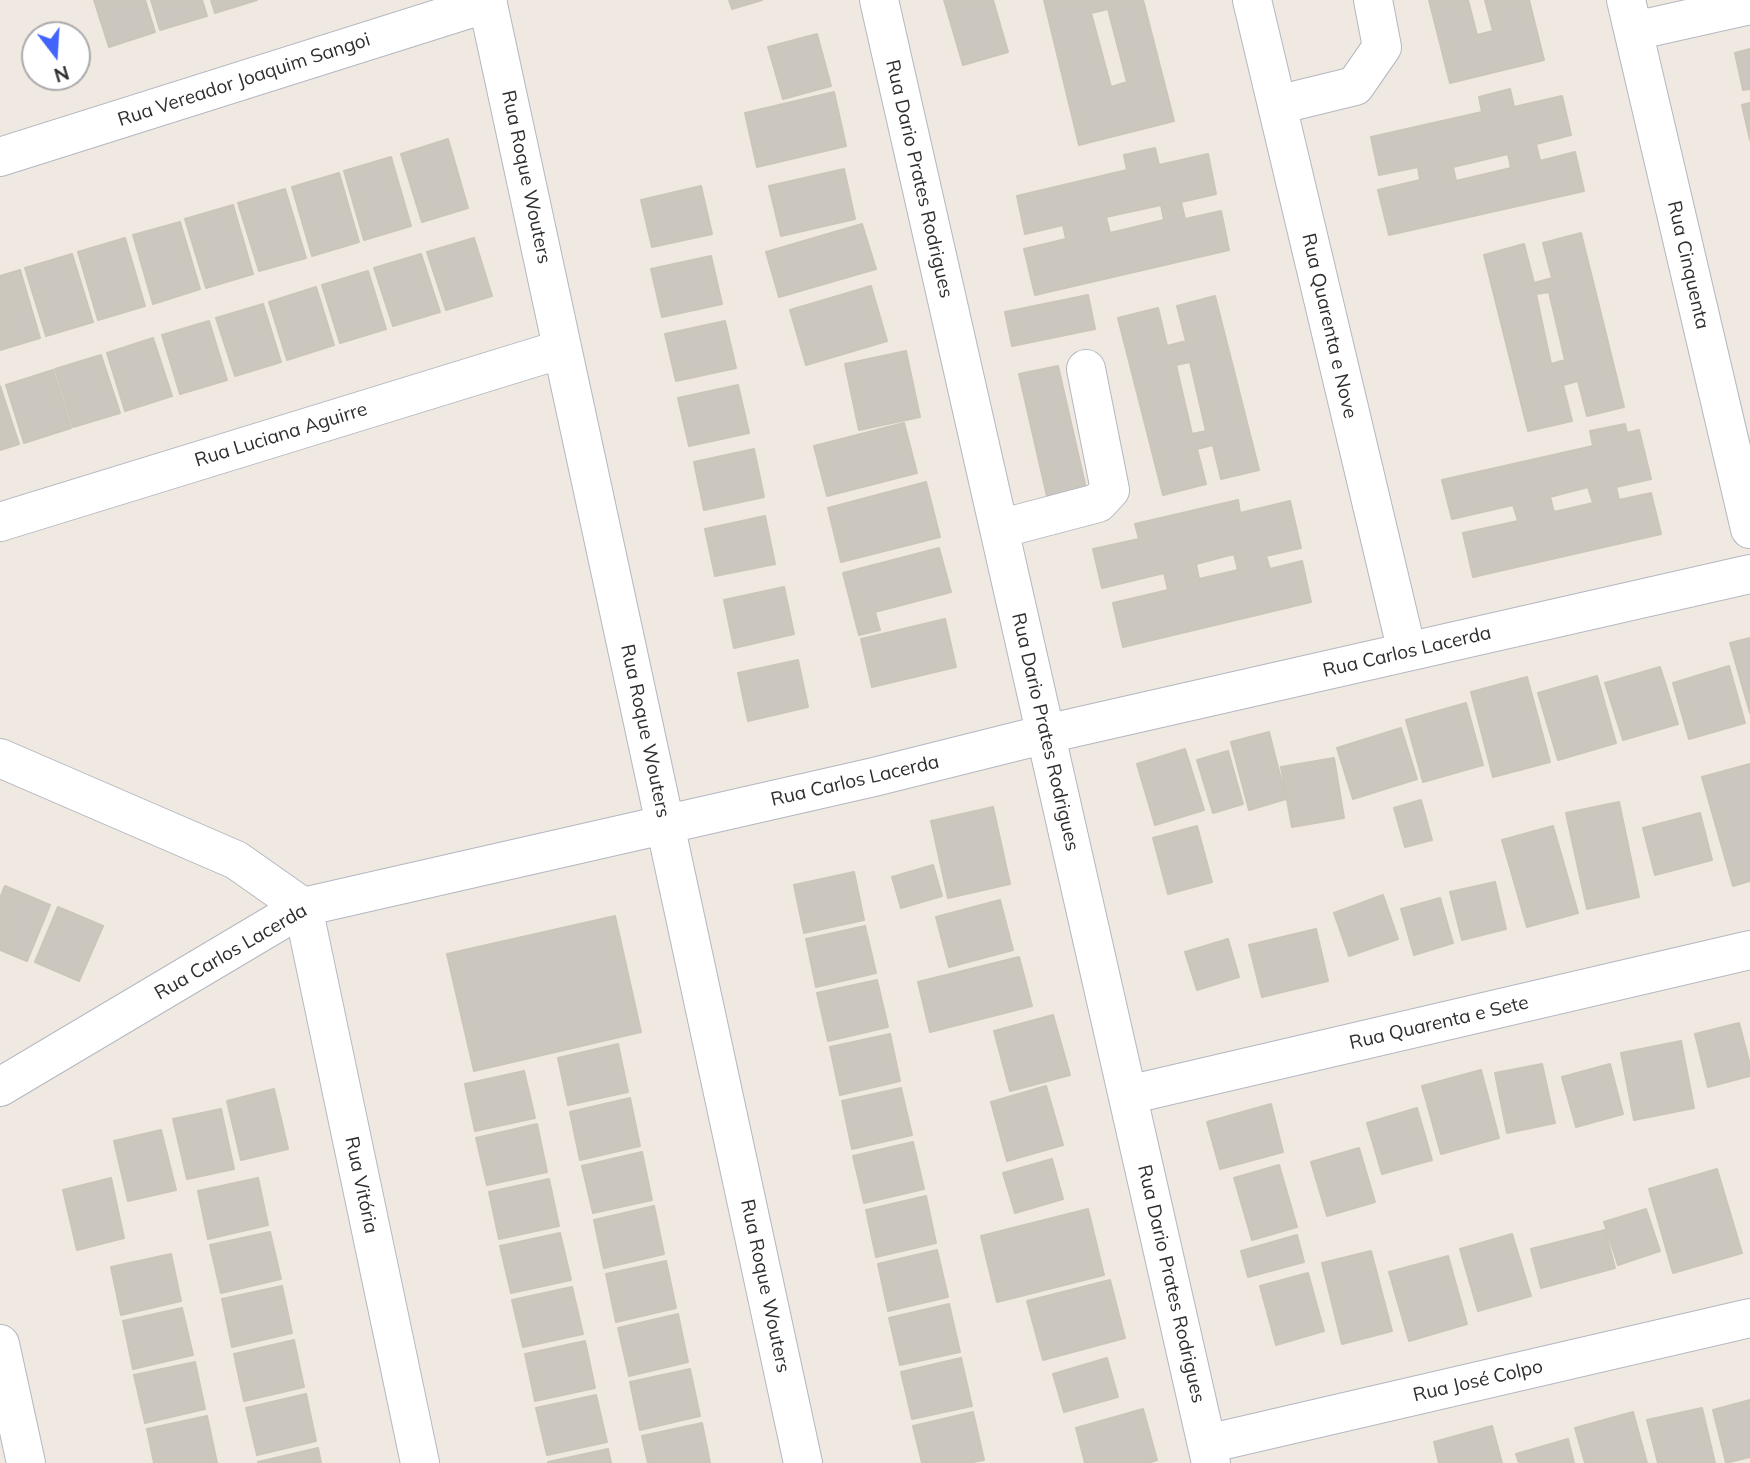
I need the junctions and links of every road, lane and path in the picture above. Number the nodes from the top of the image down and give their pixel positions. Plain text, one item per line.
1 (879, 0) edge
2 (1252, 0) edge
3 (1373, 0) edge
4 (1744, 0) edge
5 (488, 1) edge
6 (1630, 16) edge
7 (1277, 105) junction
8 (0, 157) edge
9 (562, 349) junction
10 (1086, 369) dead end
11 (0, 522) edge
12 (999, 529) junction
13 (1750, 529) edge
14 (1750, 574) edge
15 (1407, 652) junction
16 (1046, 734) junction
17 (0, 758) edge
18 (666, 825) junction
19 (303, 907) junction
20 (1750, 950) edge
21 (0, 1087) edge
22 (1128, 1095) junction
23 (1750, 1318) edge
24 (0, 1344) edge
25 (1209, 1453) edge
26 (26, 1463) edge
27 (419, 1463) edge
28 (803, 1463) edge

1 - 12 street, Rua Dario Prates Rodrigues
2 - 7 street, Rua Quarenta e Nove
3 - 7 street
4 - 6 street
5 - 8 street, Rua Vereador Joaquim Sangoi
5 - 9 street, Rua Roque Wouters
6 - 13 street, Rua Cinquenta
7 - 15 street, Rua Quarenta e Nove
9 - 11 street, Rua Luciana Aguirre
9 - 18 street, Rua Roque Wouters
10 - 12 street
12 - 16 street, Rua Dario Prates Rodrigues
14 - 15 street, Rua Carlos Lacerda
15 - 16 street, Rua Carlos Lacerda
16 - 18 street, Rua Carlos Lacerda
16 - 22 street, Rua Dario Prates Rodrigues
17 - 19 street
18 - 19 street, Rua Carlos Lacerda
18 - 28 street, Rua Roque Wouters
19 - 21 street, Rua Carlos Lacerda
19 - 27 street, Rua Vitória
20 - 22 street, Rua Quarenta e Sete
22 - 25 street, Rua Dario Prates Rodrigues
23 - 25 street, Rua José Colpo
24 - 26 street

